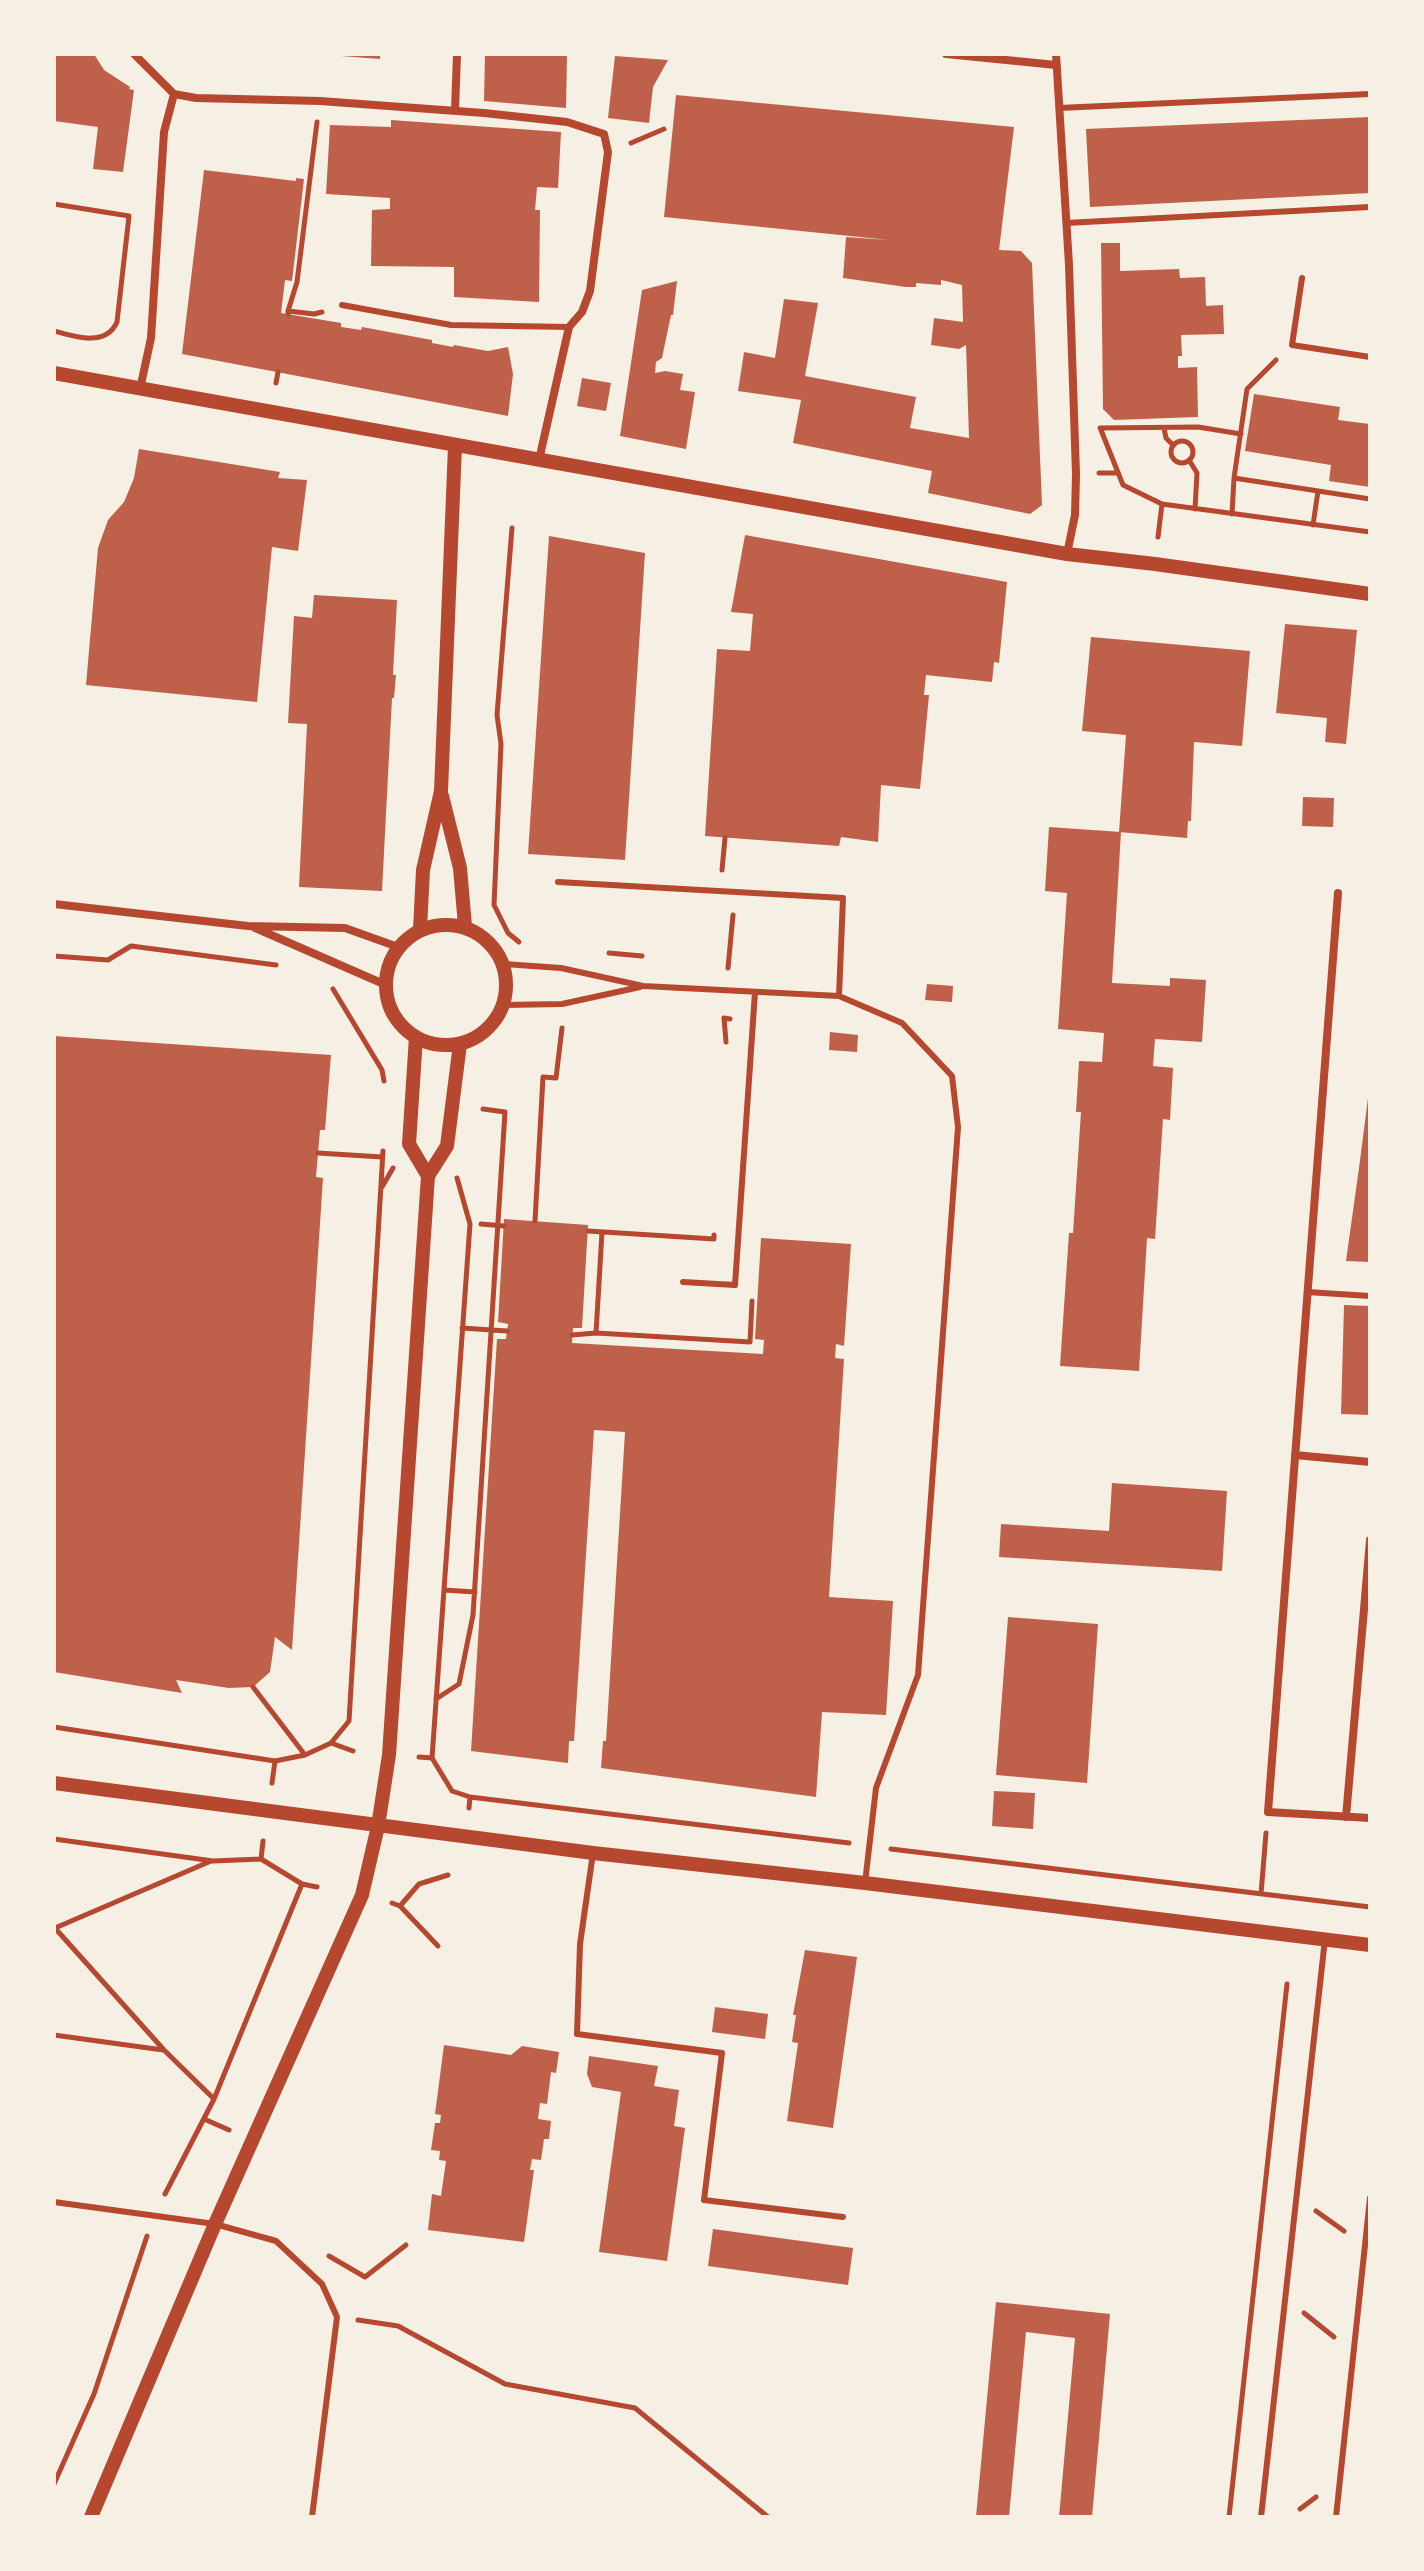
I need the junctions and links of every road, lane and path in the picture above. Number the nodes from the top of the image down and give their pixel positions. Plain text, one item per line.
1 (134, 54) edge
2 (457, 54) edge
3 (946, 54) edge
4 (1056, 54) edge
5 (1056, 65) junction
6 (174, 94) junction
7 (1370, 94) edge
8 (320, 101) junction
9 (1059, 108) junction
10 (455, 110) junction
11 (664, 129) dead end
12 (608, 152) junction
13 (54, 204) edge
14 (1370, 207) edge
15 (1066, 223) junction
16 (1302, 278) dead end
17 (342, 305) dead end
18 (314, 314) dead end
19 (569, 327) junction
20 (54, 331) edge
21 (1292, 345) junction
22 (1370, 357) edge
23 (278, 372) dead end
24 (54, 373) edge
25 (276, 383) dead end
26 (140, 389) junction
27 (1098, 416) dead end
28 (1100, 428) junction
29 (1164, 428) junction
30 (1241, 434) junction
31 (1173, 445) junction
32 (455, 446) junction
33 (539, 460) junction
34 (1189, 460) junction
35 (1094, 473) dead end
36 (1118, 473) junction
37 (1234, 478) junction
38 (1318, 491) junction
39 (1370, 499) edge
40 (1162, 504) junction
41 (1195, 509) junction
42 (1232, 514) junction
43 (1313, 525) junction
44 (512, 528) dead end
45 (1370, 532) edge
46 (1158, 537) dead end
47 (1067, 554) junction
48 (1370, 594) edge
49 (441, 791) junction
50 (725, 838) dead end
51 (722, 875) dead end
52 (558, 882) dead end
53 (1338, 893) dead end
54 (54, 904) edge
55 (734, 907) dead end
56 (248, 926) junction
57 (465, 926) junction
58 (420, 929) junction
59 (525, 946) dead end
60 (398, 947) junction
61 (54, 956) edge
62 (504, 964) junction
63 (280, 966) dead end
64 (728, 969) dead end
65 (327, 978) dead end
66 (386, 985) junction
67 (643, 986) junction
68 (755, 992) junction
69 (839, 996) junction
70 (504, 1005) junction
71 (753, 1020) junction
72 (562, 1028) dead end
73 (416, 1037) junction
74 (460, 1044) junction
75 (727, 1055) dead end
76 (386, 1095) dead end
77 (483, 1109) dead end
78 (383, 1142) dead end
79 (318, 1153) dead end
80 (382, 1157) junction
81 (396, 1162) dead end
82 (456, 1174) dead end
83 (428, 1176) junction
84 (380, 1191) junction
85 (535, 1221) dead end
86 (481, 1224) dead end
87 (501, 1225) junction
88 (715, 1226) dead end
89 (588, 1231) dead end
90 (602, 1232) junction
91 (683, 1282) dead end
92 (1307, 1292) junction
93 (752, 1296) dead end
94 (1370, 1296) edge
95 (462, 1328) junction
96 (491, 1329) junction
97 (507, 1331) dead end
98 (596, 1333) junction
99 (572, 1335) dead end
100 (1295, 1455) junction
101 (1370, 1462) edge
102 (1370, 1540) edge
103 (444, 1590) junction
104 (475, 1592) junction
105 (253, 1687) dead end
106 (436, 1699) junction
107 (54, 1727) edge
108 (331, 1743) junction
109 (353, 1751) dead end
110 (305, 1755) junction
111 (419, 1757) dead end
112 (432, 1758) junction
113 (275, 1761) junction
114 (54, 1783) edge
115 (272, 1783) dead end
116 (470, 1797) junction
117 (469, 1808) dead end
118 (1268, 1812) junction
119 (1346, 1817) junction
120 (1370, 1818) edge
121 (378, 1826) junction
122 (54, 1839) edge
123 (263, 1841) dead end
124 (869, 1846) junction
125 (593, 1853) junction
126 (261, 1859) junction
127 (213, 1861) junction
128 (448, 1875) dead end
129 (865, 1883) junction
130 (302, 1884) junction
131 (317, 1887) dead end
132 (1261, 1894) junction
133 (392, 1903) dead end
134 (400, 1906) junction
135 (1370, 1907) edge
136 (54, 1928) edge
137 (1325, 1939) junction
138 (1370, 1945) edge
139 (438, 1946) dead end
140 (1287, 1984) dead end
141 (54, 2035) edge
142 (164, 2050) junction
143 (214, 2099) junction
144 (1370, 2198) edge
145 (54, 2202) edge
146 (154, 2215) junction
147 (843, 2217) dead end
148 (215, 2224) junction
149 (406, 2245) dead end
150 (319, 2250) dead end
151 (1254, 2276) junction
152 (1284, 2299) junction
153 (337, 2317) junction
154 (1353, 2354) junction
155 (54, 2484) edge
156 (91, 2517) edge
157 (312, 2517) edge
158 (768, 2517) edge
159 (1229, 2517) edge
160 (1261, 2517) edge
161 (1336, 2517) edge

1 - 6 street
2 - 10 street
3 - 5 street
4 - 5 street
5 - 9 street
6 - 8 street
6 - 26 street
7 - 9 lane
8 - 10 street
8 - 18 path
9 - 15 street
10 - 12 street
11 - 12 path
12 - 19 street
13 - 20 path
14 - 15 lane
15 - 47 street
16 - 21 lane
17 - 19 lane
19 - 33 street
21 - 22 lane
21 - 30 path
23 - 25 path
24 - 26 street
26 - 32 street
27 - 28 path
28 - 29 path
28 - 36 path
29 - 30 path
29 - 31 path
30 - 37 path
31 - 34 path
31 - 34 path
32 - 33 street
32 - 49 street
33 - 47 street
34 - 41 path
35 - 36 path
36 - 40 path
37 - 38 path
37 - 42 path
38 - 39 path
38 - 43 path
40 - 41 path
40 - 46 path
41 - 42 path
42 - 43 path
43 - 45 path
44 - 59 path
47 - 48 street
49 - 57 street
49 - 58 street
50 - 51 path
52 - 69 lane
53 - 92 street
54 - 56 street
55 - 64 path
56 - 60 street
56 - 66 street
57 - 58 street
57 - 62 street
58 - 60 street
60 - 66 street
61 - 63 path
62 - 67 lane
62 - 70 street
65 - 76 path
66 - 73 street
67 - 68 lane
67 - 70 lane
68 - 69 lane
68 - 71 lane
69 - 124 lane
70 - 74 street
71 - 75 path
71 - 91 lane
72 - 85 path
73 - 74 street
73 - 83 street
74 - 83 street
77 - 87 path
78 - 80 path
79 - 80 path
80 - 84 path
81 - 84 path
82 - 95 path
83 - 121 street
84 - 108 path
86 - 87 path
87 - 96 path
88 - 90 path
89 - 90 path
90 - 98 path
92 - 94 lane
92 - 100 street
93 - 98 path
95 - 96 path
95 - 103 path
96 - 97 path
96 - 104 path
98 - 99 path
100 - 101 street
100 - 118 street
102 - 119 street
103 - 104 path
103 - 106 path
104 - 106 path
105 - 110 path
106 - 112 path
107 - 113 path
108 - 109 path
108 - 110 path
110 - 113 path
111 - 112 path
112 - 116 path
113 - 115 path
114 - 121 street
116 - 117 path
116 - 124 path
118 - 119 street
118 - 132 path
119 - 120 street
121 - 125 street
121 - 148 street
122 - 127 path
123 - 126 path
124 - 129 lane
124 - 132 path
125 - 129 street
125 - 147 lane
126 - 127 path
126 - 130 path
127 - 136 path
128 - 134 path
129 - 137 street
130 - 131 path
130 - 143 path
132 - 135 path
133 - 134 path
134 - 139 path
136 - 142 path
137 - 138 street
137 - 152 lane
140 - 151 path
141 - 142 path
142 - 143 path
143 - 146 path
144 - 154 lane
145 - 146 lane
146 - 148 lane
146 - 155 path
148 - 153 lane
148 - 156 street
149 - 150 path
151 - 152 path
151 - 159 path
152 - 154 path
152 - 160 lane
153 - 157 lane
153 - 158 path
154 - 161 lane

